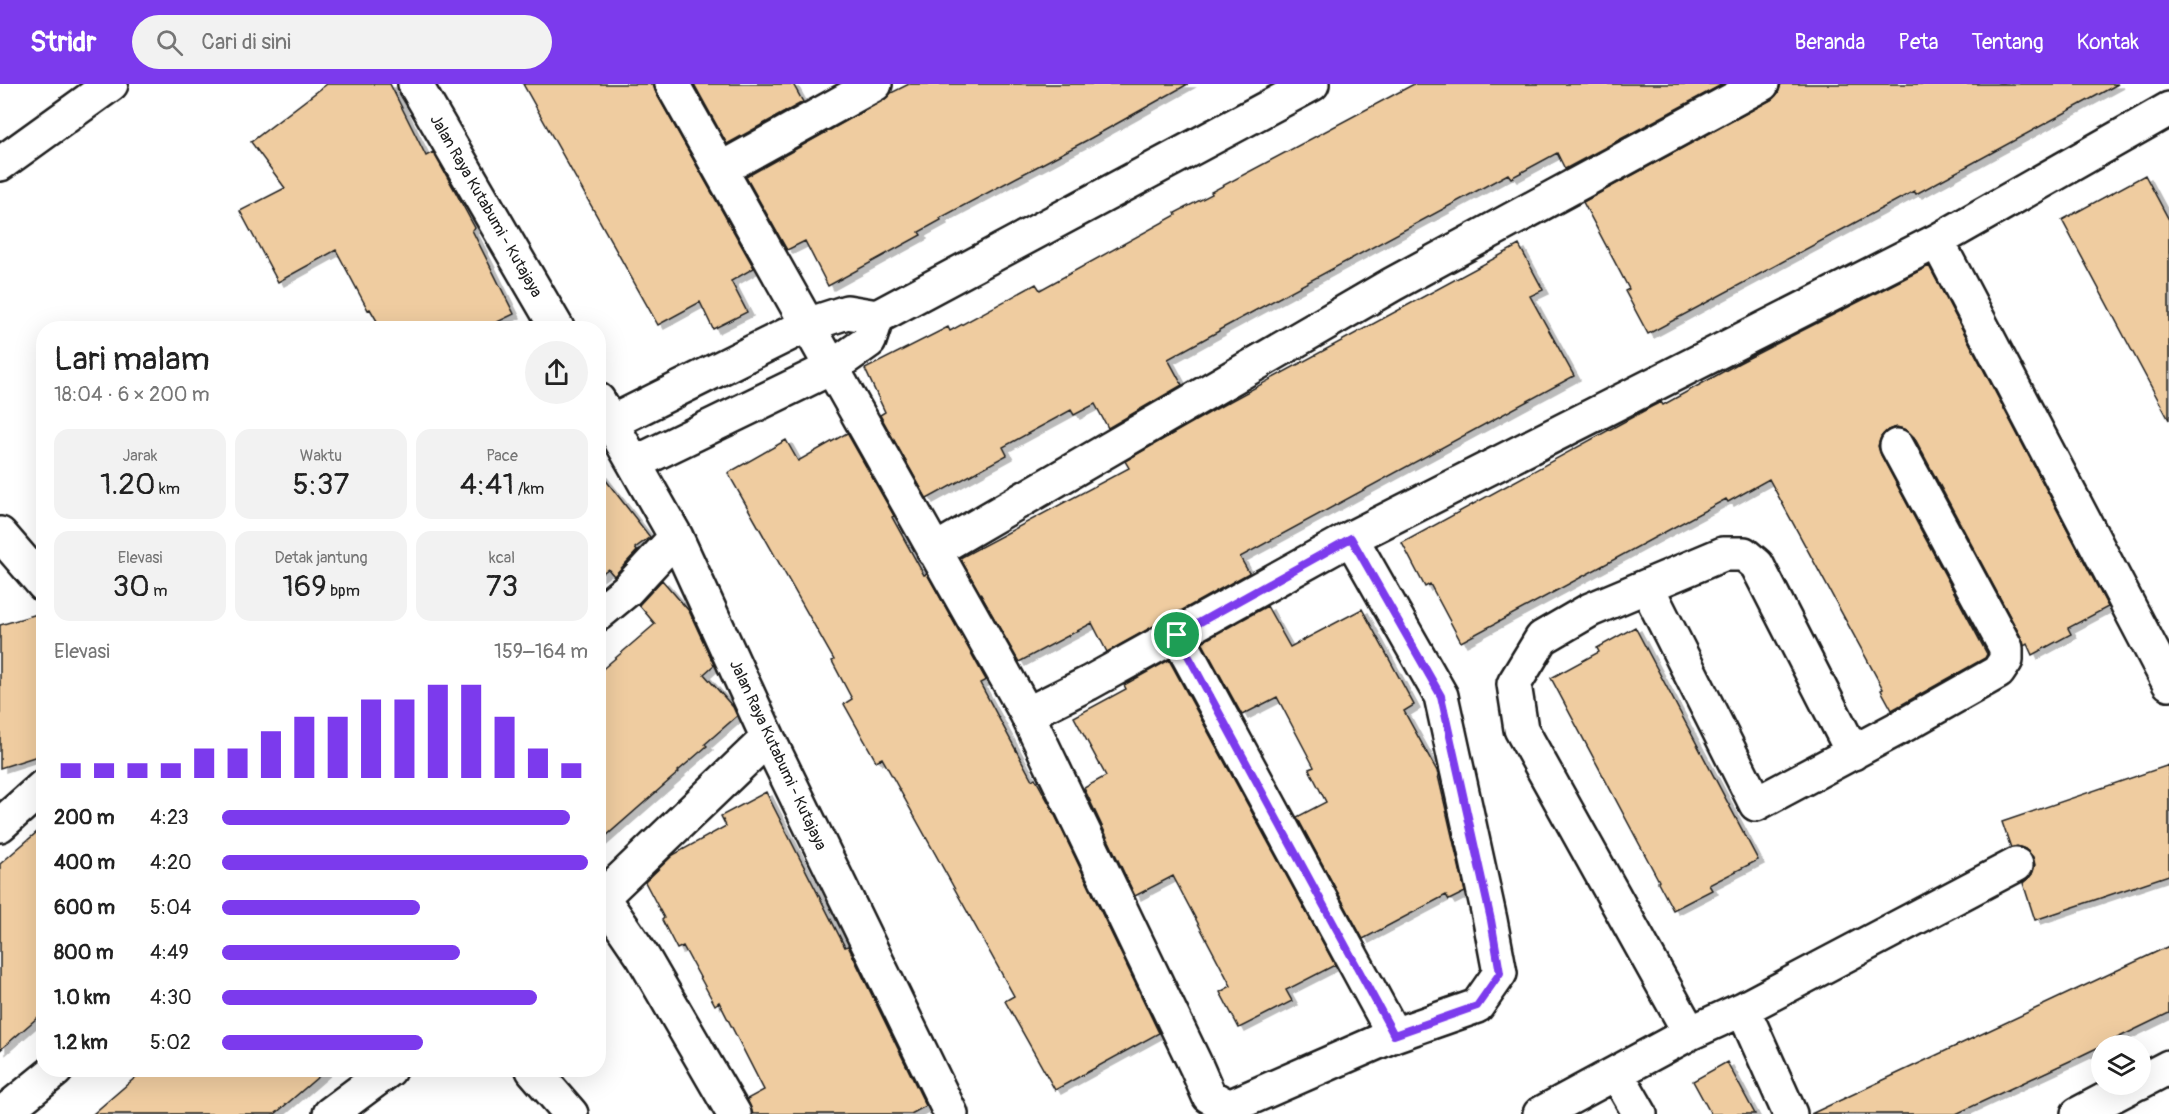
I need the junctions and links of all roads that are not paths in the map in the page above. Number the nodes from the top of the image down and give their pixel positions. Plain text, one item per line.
1 (111, 84) edge
2 (415, 84) edge
3 (672, 84) edge
4 (875, 84) edge
5 (1312, 84) edge
6 (1762, 84) edge
7 (2169, 109) edge
8 (0, 164) edge
9 (721, 169) junction
10 (1937, 241) junction
11 (878, 316) junction
12 (553, 321) edge
13 (807, 325) junction
14 (831, 368) junction
15 (606, 411) edge
16 (606, 413) edge
17 (1898, 446) dead end
18 (636, 463) junction
19 (676, 537) junction
20 (1351, 538) junction
21 (5, 551) edge
22 (934, 551) junction
23 (36, 578) edge
24 (1647, 587) junction
25 (606, 607) edge
26 (1177, 635) junction
27 (2169, 683) edge
28 (1027, 714) junction
29 (768, 738) junction
30 (1853, 753) junction
31 (36, 793) edge
32 (0, 825) edge
33 (2016, 865) dead end
34 (606, 894) edge
35 (606, 906) edge
36 (1743, 1009) junction
37 (1690, 1034) junction
38 (1394, 1035) junction
39 (2169, 1067) edge
40 (1617, 1074) junction
41 (2151, 1076) edge
42 (47, 1077) edge
43 (380, 1077) edge
44 (539, 1077) edge
45 (2114, 1095) edge
46 (2, 1114) edge
47 (331, 1114) edge
48 (571, 1114) edge
49 (734, 1114) edge
50 (951, 1114) edge
51 (1540, 1114) edge
52 (1640, 1114) edge
53 (1790, 1114) edge
54 (2078, 1114) edge

1 - 8 street
2 - 12 street, Jalan Raya Kutabumi - Kutajaya
3 - 9 street
4 - 9 street
5 - 11 street
6 - 22 street
7 - 10 street
9 - 13 street
10 - 20 street
10 - 27 street
11 - 13 street
11 - 14 street
13 - 14 street
13 - 15 street
14 - 18 street
14 - 22 street
16 - 18 street, Jalan Raya Kutabumi - Kutajaya
17 - 30 street
18 - 19 street, Jalan Raya Kutabumi - Kutajaya
19 - 25 street
19 - 29 street, Jalan Raya Kutabumi - Kutajaya
20 - 26 street
20 - 38 street
21 - 23 street
22 - 28 street
24 - 30 street
24 - 30 street
24 - 37 street
26 - 28 street
26 - 38 street
28 - 38 street
29 - 34 street
29 - 50 street, Jalan Raya Kutabumi - Kutajaya
31 - 32 street
33 - 36 street
35 - 49 street
36 - 37 street
36 - 53 street
37 - 40 street
39 - 41 street
40 - 51 street
40 - 52 street
42 - 46 street
43 - 47 street
44 - 48 street
45 - 54 street

